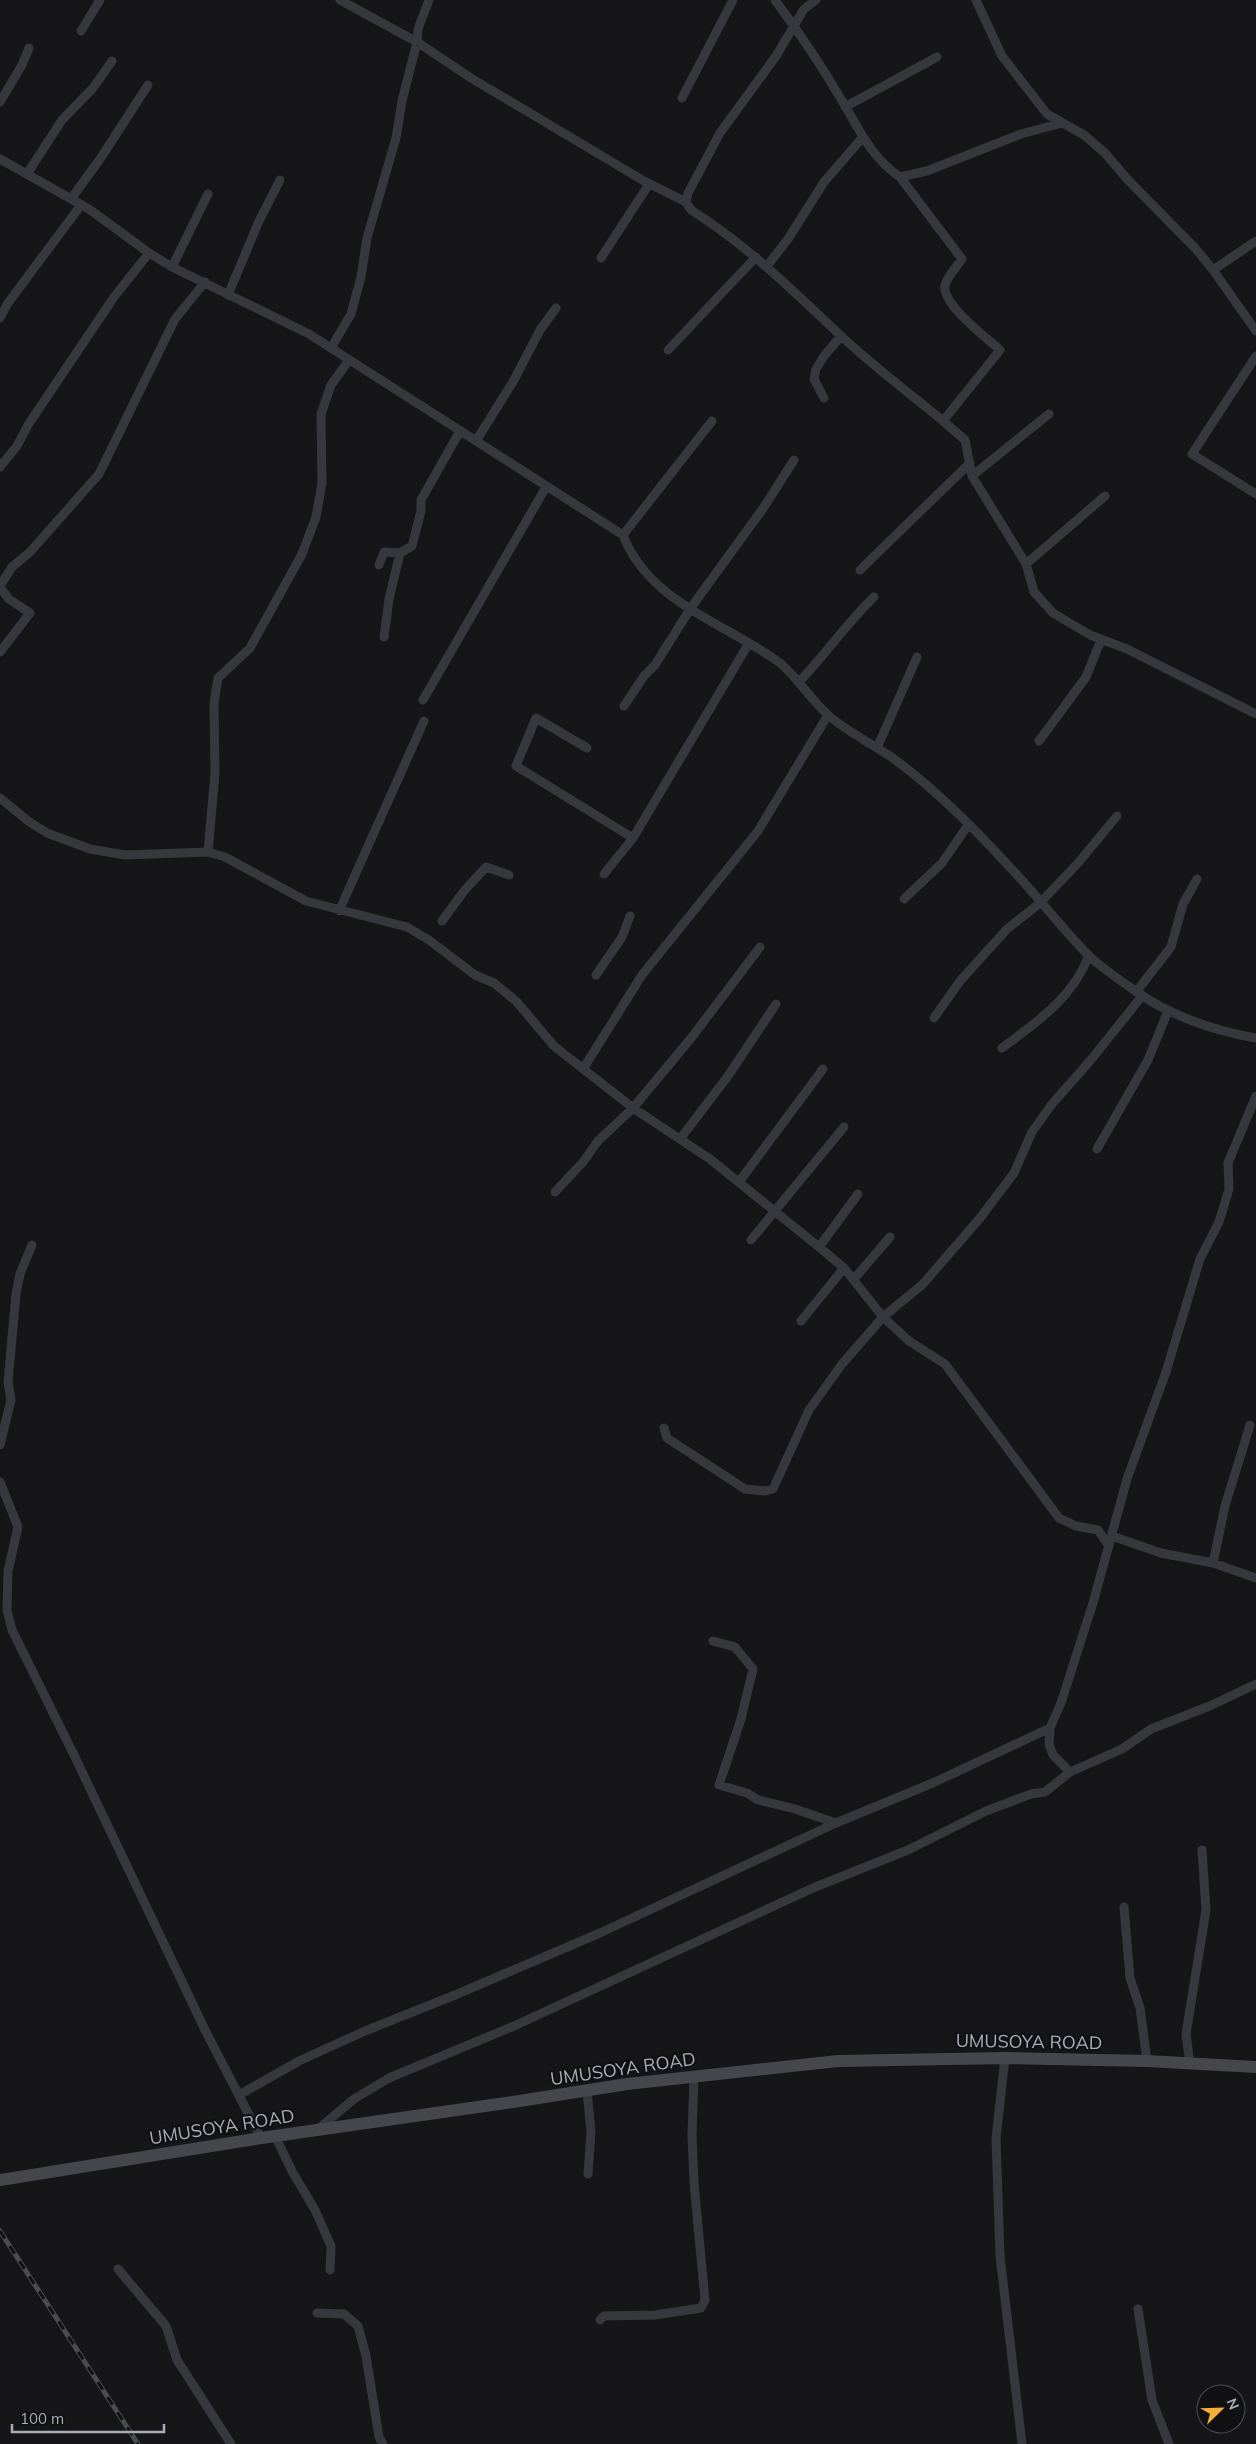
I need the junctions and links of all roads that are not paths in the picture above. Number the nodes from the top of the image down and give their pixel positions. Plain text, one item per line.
1 (100, 0) edge
2 (340, 0) edge
3 (429, 0) edge
4 (733, 0) edge
5 (775, 0) edge
6 (816, 0) edge
7 (976, 0) edge
8 (794, 28) junction
9 (81, 31) dead end
10 (418, 42) junction
11 (29, 48) dead end
12 (937, 57) dead end
13 (112, 61) dead end
14 (148, 85) dead end
15 (682, 98) dead end
16 (0, 102) edge
17 (845, 107) junction
18 (1062, 123) junction
19 (863, 137) junction
20 (1, 161) edge
21 (27, 174) junction
22 (900, 177) junction
23 (280, 180) dead end
24 (649, 184) junction
25 (208, 194) dead end
26 (71, 199) junction
27 (686, 202) junction
28 (81, 205) junction
29 (1256, 241) edge
30 (149, 253) junction
31 (756, 257) junction
32 (601, 258) dead end
33 (767, 266) junction
34 (172, 267) junction
35 (1214, 270) junction
36 (205, 282) junction
37 (228, 295) junction
38 (556, 308) dead end
39 (0, 318) edge
40 (1256, 331) edge
41 (841, 336) junction
42 (331, 348) junction
43 (668, 350) dead end
44 (1256, 356) edge
45 (349, 360) junction
46 (824, 398) dead end
47 (1049, 414) dead end
48 (712, 421) dead end
49 (943, 421) junction
50 (460, 431) junction
51 (476, 441) junction
52 (794, 460) dead end
53 (970, 463) junction
54 (0, 467) edge
55 (972, 476) junction
56 (546, 487) junction
57 (1256, 494) edge
58 (1105, 496) dead end
59 (623, 535) junction
60 (400, 553) junction
61 (1026, 564) junction
62 (379, 565) dead end
63 (860, 570) dead end
64 (0, 586) edge
65 (874, 597) dead end
66 (690, 609) junction
67 (384, 637) dead end
68 (1101, 640) junction
69 (748, 643) junction
70 (0, 652) edge
71 (917, 657) dead end
72 (798, 682) junction
73 (423, 700) dead end
74 (624, 706) dead end
75 (1256, 714) edge
76 (828, 715) junction
77 (424, 721) dead end
78 (1039, 741) dead end
79 (587, 748) dead end
80 (877, 748) junction
81 (0, 798) edge
82 (1117, 816) dead end
83 (968, 825) junction
84 (633, 838) junction
85 (208, 852) junction
86 (604, 874) dead end
87 (509, 875) dead end
88 (1197, 879) dead end
89 (904, 899) dead end
90 (1040, 903) junction
91 (338, 911) junction
92 (630, 916) dead end
93 (442, 921) dead end
94 (760, 947) dead end
95 (1089, 955) junction
96 (596, 975) dead end
97 (1139, 994) junction
98 (776, 1004) dead end
99 (1168, 1011) junction
100 (934, 1018) dead end
101 (1256, 1038) edge
102 (1002, 1048) dead end
103 (583, 1069) junction
104 (822, 1069) dead end
105 (1256, 1096) edge
106 (633, 1108) junction
107 (844, 1128) dead end
108 (680, 1139) junction
109 (1097, 1149) dead end
110 (739, 1182) junction
111 (555, 1192) dead end
112 (858, 1194) dead end
113 (776, 1213) junction
114 (890, 1237) dead end
115 (751, 1240) dead end
116 (32, 1245) dead end
117 (819, 1247) junction
118 (844, 1268) junction
119 (854, 1279) junction
120 (883, 1316) junction
121 (800, 1321) dead end
122 (1250, 1425) dead end
123 (664, 1428) dead end
124 (0, 1445) edge
125 (0, 1482) edge
126 (1112, 1536) junction
127 (1109, 1546) junction
128 (1213, 1563) junction
129 (1256, 1578) edge
130 (713, 1641) dead end
131 (1256, 1684) edge
132 (1050, 1728) junction
133 (1070, 1772) junction
134 (836, 1823) junction
135 (1202, 1850) dead end
136 (1124, 1907) dead end
137 (1005, 2058) junction
138 (1147, 2061) junction
139 (1190, 2064) junction
140 (1256, 2067) edge
141 (694, 2076) junction
142 (587, 2090) junction
143 (239, 2095) junction
144 (317, 2130) junction
145 (275, 2136) junction
146 (262, 2138) junction
147 (588, 2174) dead end
148 (0, 2180) edge
149 (118, 2269) dead end
150 (330, 2270) dead end
151 (1138, 2309) dead end
152 (317, 2313) dead end
153 (600, 2320) dead end
154 (231, 2444) edge
155 (383, 2444) edge
156 (1022, 2444) edge
157 (1169, 2444) edge

1 - 9 street
2 - 10 street
3 - 10 street
4 - 15 street
5 - 8 street
6 - 8 street
7 - 18 street
8 - 17 street
8 - 27 street
10 - 24 street
10 - 42 street
11 - 16 street
12 - 17 street
13 - 21 street
14 - 26 street
17 - 19 street
18 - 22 street
18 - 35 street
19 - 22 street
19 - 33 street
20 - 21 street
21 - 26 street
22 - 49 street
23 - 37 street
24 - 27 street
24 - 32 street
25 - 34 street
26 - 28 street
27 - 31 street
28 - 30 street
28 - 39 street
29 - 35 street
30 - 34 street
30 - 54 street
31 - 33 street
31 - 43 street
33 - 41 street
34 - 36 street
35 - 40 street
36 - 37 street
36 - 64 street
37 - 42 street
38 - 51 street
41 - 46 street
41 - 49 street
42 - 45 street
44 - 57 street
45 - 50 street
45 - 85 street
47 - 55 street
48 - 59 street
49 - 53 street
50 - 51 street
50 - 60 street
51 - 56 street
52 - 66 street
53 - 55 street
53 - 63 street
55 - 61 street
56 - 59 street
56 - 73 street
58 - 61 street
59 - 66 street
60 - 62 street
60 - 67 street
61 - 68 street
64 - 70 street
65 - 72 street
66 - 69 street
66 - 74 street
68 - 75 street
68 - 78 street
69 - 72 street
69 - 84 street
71 - 80 street
72 - 76 street
76 - 80 street
76 - 103 street
77 - 91 street
79 - 84 street
80 - 83 street
81 - 85 street
82 - 90 street
83 - 89 street
83 - 90 street
84 - 86 street
85 - 91 street
87 - 93 street
88 - 97 street
90 - 95 street
90 - 100 street
91 - 103 street
92 - 96 street
94 - 106 street
95 - 97 street
95 - 102 street
97 - 99 street
97 - 120 street
98 - 108 street
99 - 101 street
99 - 109 street
103 - 106 street
104 - 110 street
105 - 126 street
106 - 108 street
106 - 111 street
107 - 113 street
108 - 110 street
110 - 113 street
112 - 117 street
113 - 115 street
113 - 117 street
114 - 119 street
116 - 124 street
117 - 118 street
118 - 119 street
118 - 121 street
119 - 120 street
120 - 123 street
120 - 127 street
122 - 128 street
125 - 143 street
126 - 127 street
126 - 128 street
127 - 132 street
128 - 129 street
130 - 134 street
131 - 133 street
132 - 133 street
132 - 134 street
133 - 144 street
134 - 143 street
135 - 139 street
136 - 138 street
137 - 138 main road, UMUSOYA ROAD
137 - 141 main road, UMUSOYA ROAD
137 - 156 street
138 - 139 main road, UMUSOYA ROAD
139 - 140 main road, UMUSOYA ROAD
141 - 142 main road, UMUSOYA ROAD
141 - 153 street
142 - 144 main road, UMUSOYA ROAD
142 - 147 street
143 - 146 street
144 - 145 main road, UMUSOYA ROAD
145 - 146 main road, UMUSOYA ROAD
145 - 150 street
146 - 148 main road, UMUSOYA ROAD
149 - 154 street
151 - 157 street
152 - 155 street

